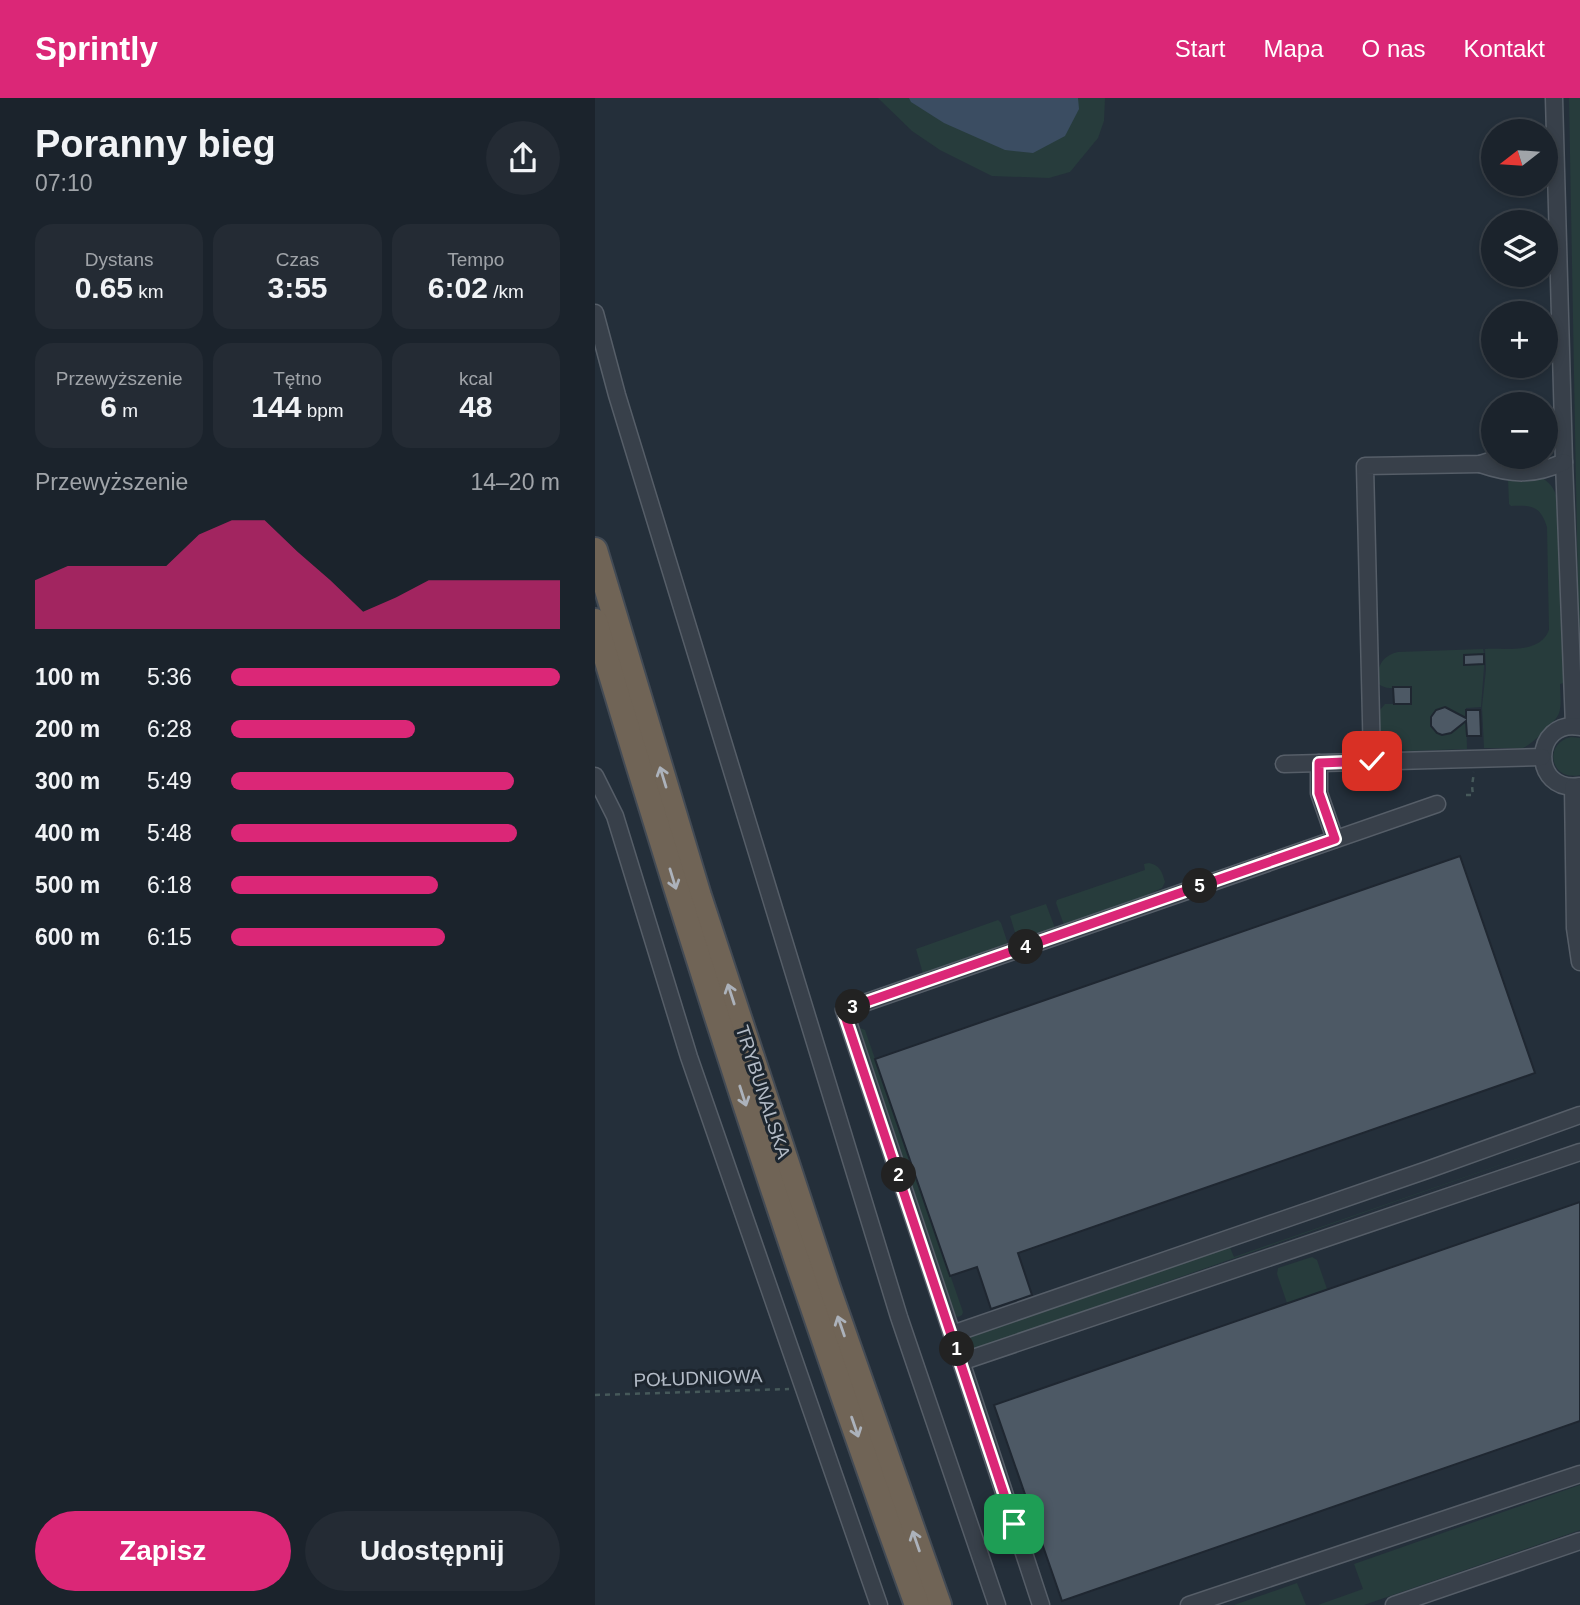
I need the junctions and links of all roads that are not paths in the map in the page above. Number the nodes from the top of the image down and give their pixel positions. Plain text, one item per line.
1 (1554, 98) edge
2 (595, 313) edge
3 (1558, 459) edge
4 (1564, 461) junction
5 (1480, 464) joint
6 (595, 550) edge
7 (595, 621) edge
8 (1577, 727) edge
9 (1542, 757) junction
10 (1372, 761) junction
11 (1319, 763) junction
12 (1284, 764) dead end
13 (595, 776) edge
14 (1577, 787) edge
15 (1437, 804) dead end
16 (1335, 839) junction
17 (1580, 962) edge
18 (1580, 1115) edge
19 (1580, 1152) edge
20 (952, 1334) junction
21 (961, 1362) junction
22 (1580, 1474) edge
23 (1580, 1541) edge
24 (879, 1605) edge
25 (918, 1605) edge
26 (939, 1605) edge
27 (997, 1605) edge
28 (1041, 1605) edge
29 (1189, 1605) edge
30 (1394, 1605) edge

1 - 4 street
2 - 27 street
3 - 4 street
4 - 5 street
4 - 8 street
5 - 10 street
26 -> 6 highway, TRYBUNALSKA
7 -> 25 highway, TRYBUNALSKA
8 - 9 street
9 - 10 street
9 - 14 street
10 - 11 street
11 - 12 street
11 - 16 street
13 - 24 street
14 - 17 street
15 - 16 street
16 - 20 street
18 - 20 street
19 - 21 street
20 - 21 street
21 - 28 street
22 - 29 street
23 - 30 street

